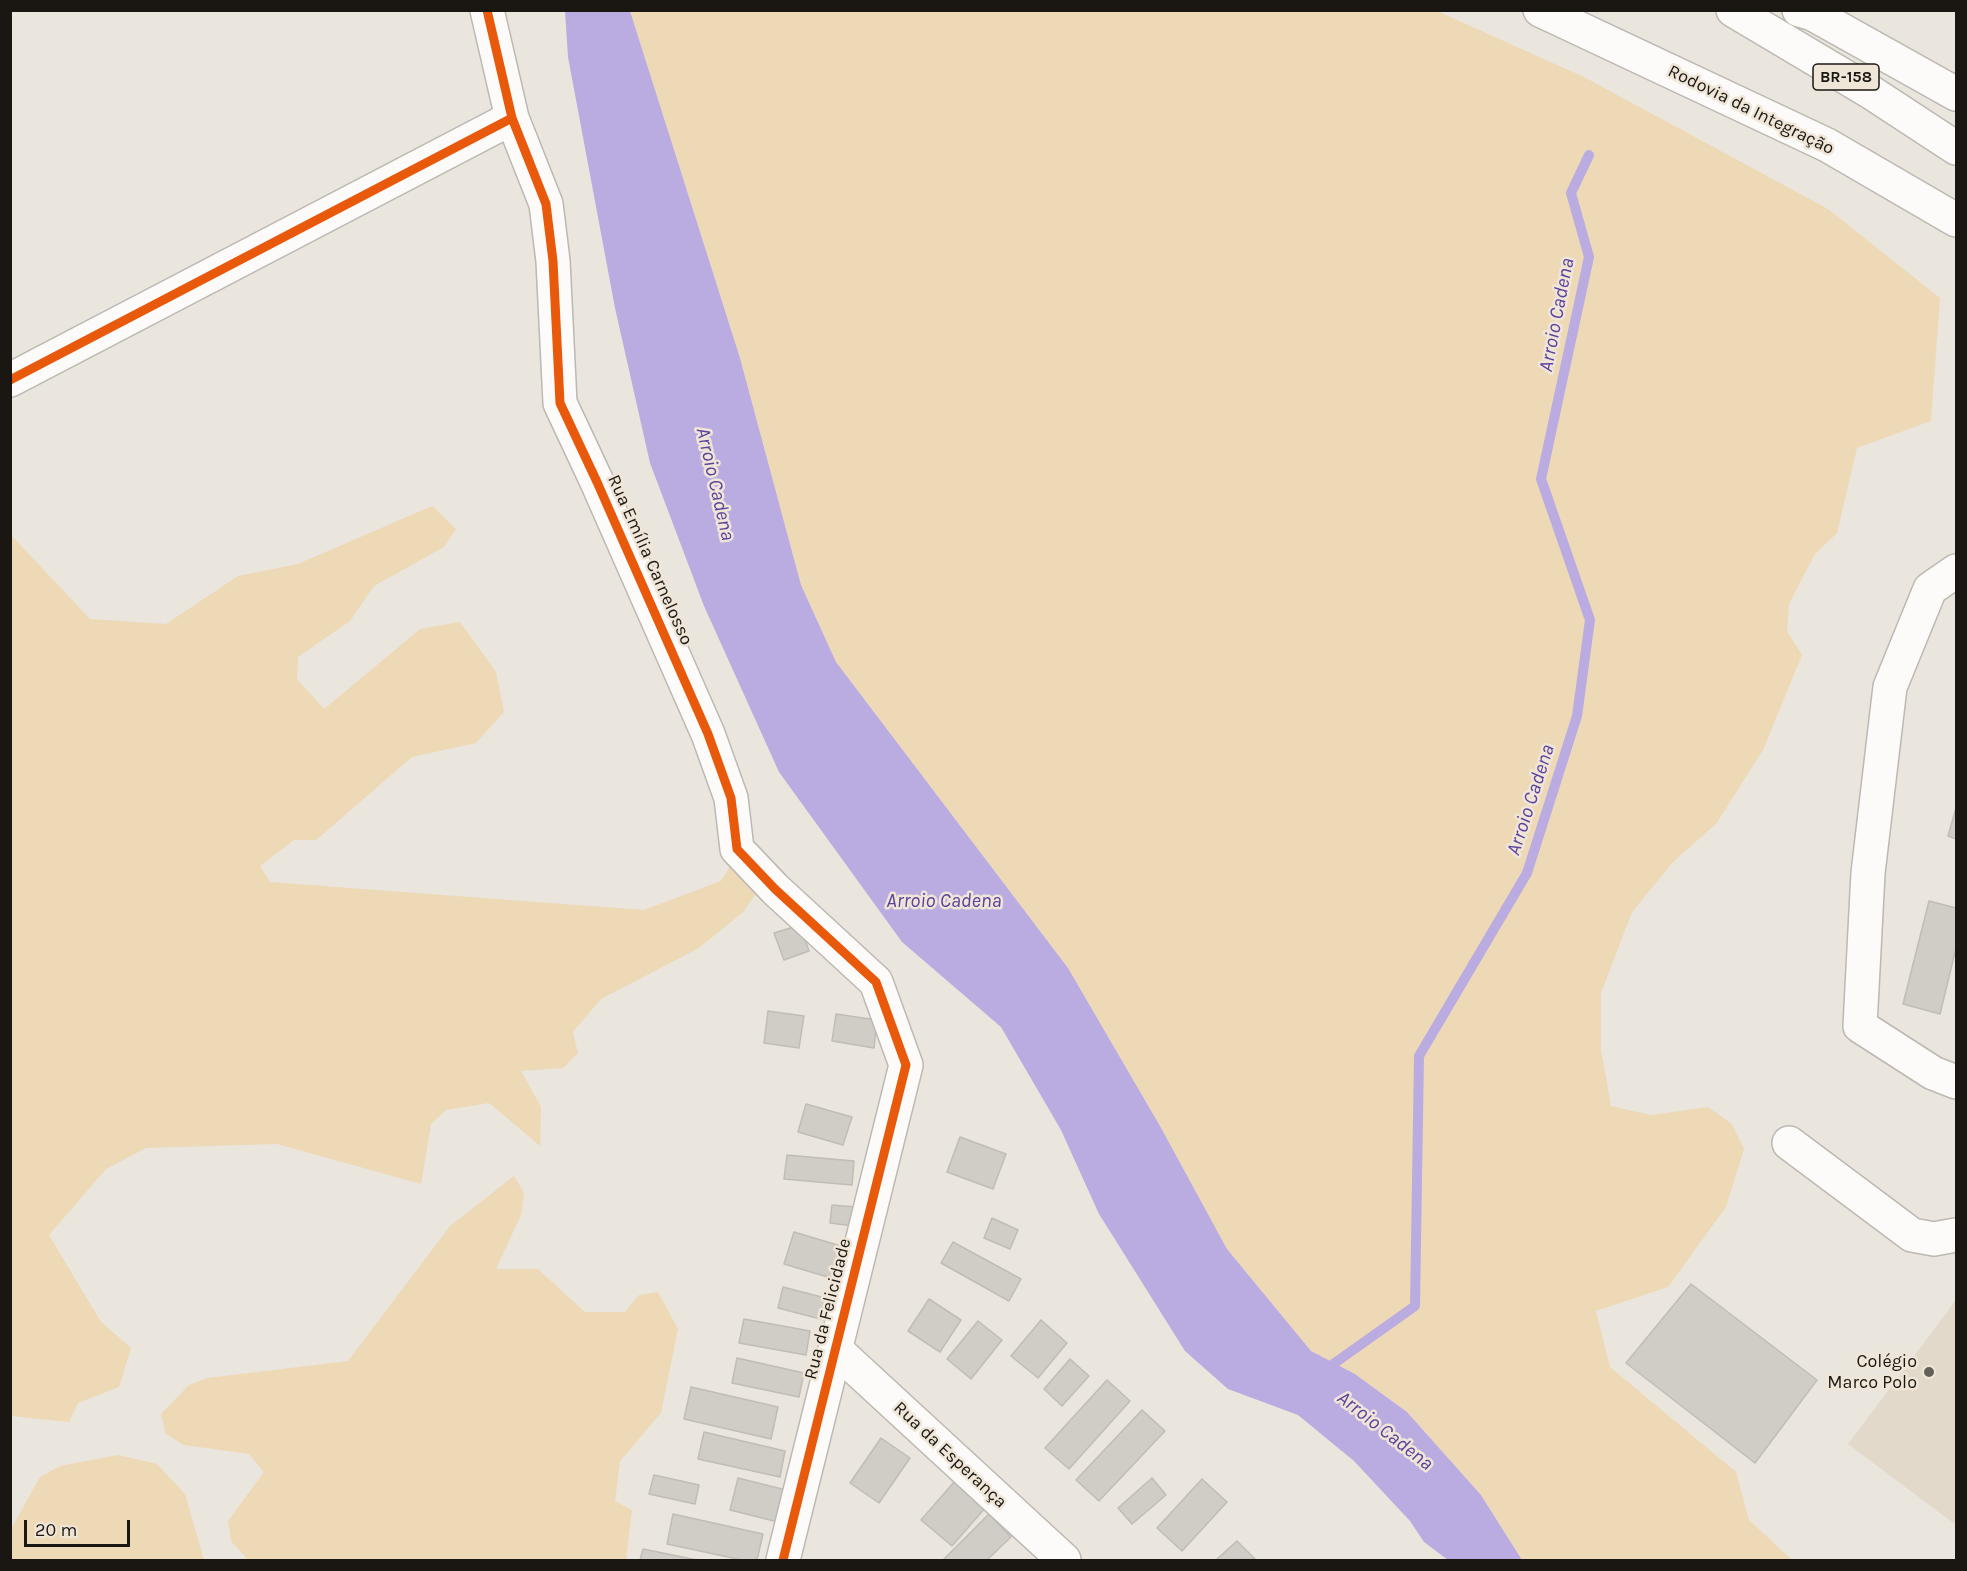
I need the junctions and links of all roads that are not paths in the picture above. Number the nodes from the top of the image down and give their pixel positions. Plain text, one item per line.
1 (487, 10) edge
2 (1540, 10) edge
3 (1733, 10) edge
4 (1799, 10) edge
5 (1956, 94) edge
6 (512, 118) junction
7 (1956, 148) edge
8 (1956, 220) edge
9 (10, 380) edge
10 (1956, 571) edge
11 (906, 1065) joint
12 (1956, 1082) edge
13 (1789, 1143) dead end
14 (1956, 1235) edge
15 (835, 1349) junction
16 (783, 1560) edge
17 (1064, 1560) edge

1 - 6 main road, Rua Emília Carnelosso
2 - 8 main road, Rodovia da Integração
3 - 7 main road, BR-158
4 - 5 main road
6 - 9 main road
6 - 11 main road, Rua Emília Carnelosso
10 - 12 main road
11 - 15 main road, Rua da Felicidade
13 - 14 main road
15 - 16 main road, Rua da Felicidade
15 - 17 main road, Rua da Esperança

